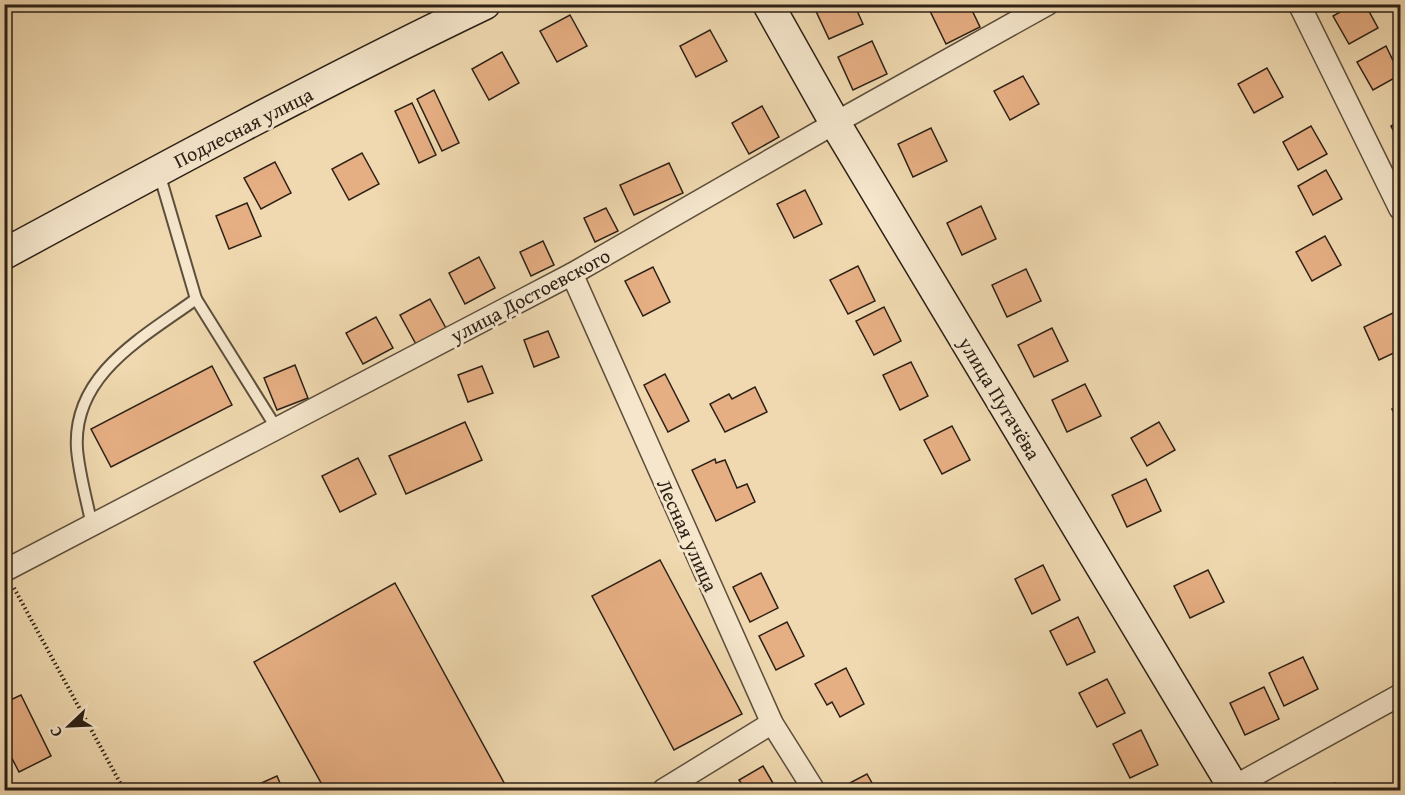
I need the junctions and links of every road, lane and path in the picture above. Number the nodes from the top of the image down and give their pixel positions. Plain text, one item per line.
1 (485, 4) edge
2 (768, 4) edge
3 (1048, 4) edge
4 (1299, 4) edge
5 (835, 123) junction
6 (158, 171) junction
7 (1401, 209) edge
8 (4, 254) edge
9 (572, 274) junction
10 (196, 298) junction
11 (277, 429) junction
12 (92, 526) junction
13 (5, 571) edge
14 (1401, 695) edge
15 (772, 723) junction
16 (1231, 789) edge
17 (124, 790) edge
18 (663, 790) edge
19 (814, 790) edge

1 - 6 main road, Подлесная улица
2 - 5 main road, улица Пугачёва
3 - 5 street, улица Достоевского
4 - 7 street
5 - 9 street, улица Достоевского
5 - 16 main road, улица Пугачёва
6 - 8 main road, Подлесная улица
6 - 10 lane
9 - 11 street, улица Достоевского
9 - 15 street, Лесная улица
10 - 11 lane
10 - 12 lane
11 - 12 street, улица Достоевского
12 - 13 street, улица Достоевского
13 - 17 path
14 - 16 street
15 - 18 street
15 - 19 street, Лесная улица

